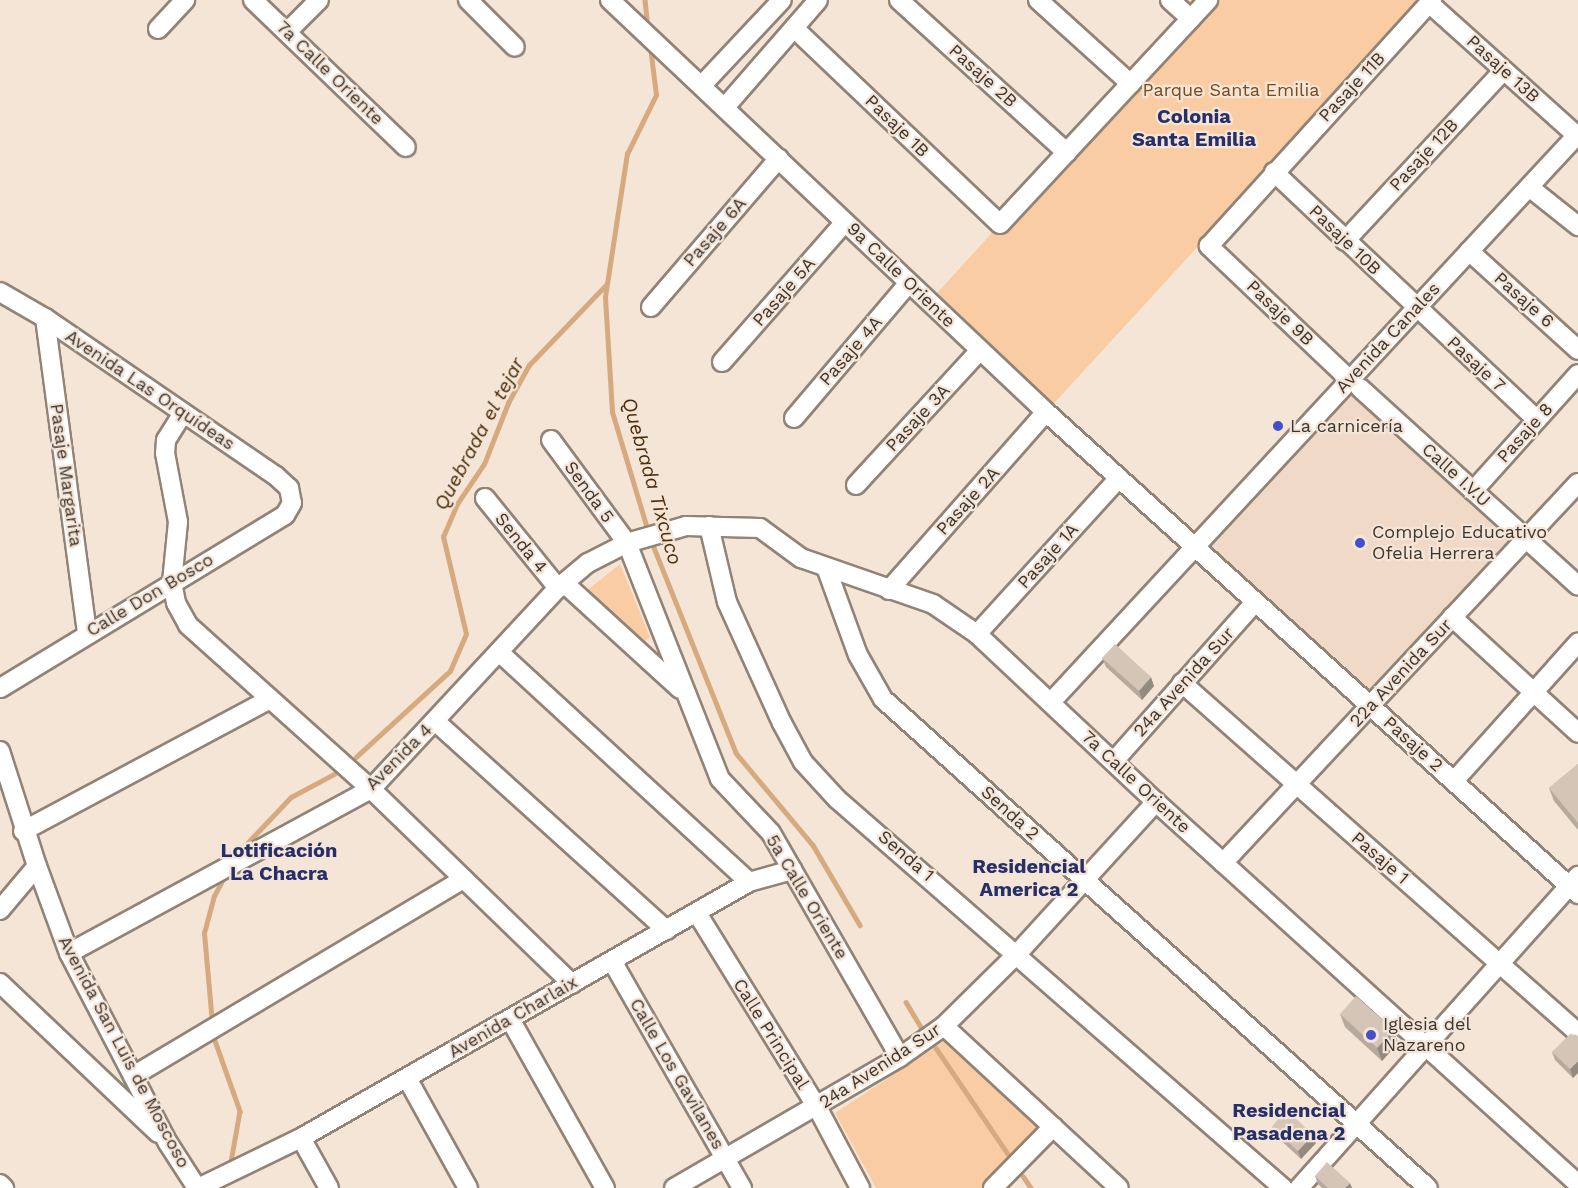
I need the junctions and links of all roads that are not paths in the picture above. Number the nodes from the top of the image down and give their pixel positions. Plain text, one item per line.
1 (185, 0) edge
2 (253, 0) edge
3 (319, 0) edge
4 (468, 0) edge
5 (610, 0) edge
6 (782, 0) edge
7 (818, 0) edge
8 (899, 0) edge
9 (1038, 0) edge
10 (1170, 0) edge
11 (1208, 0) edge
12 (1431, 1) edge
13 (1191, 19) junction
14 (794, 28) junction
15 (158, 29) dead end
16 (287, 32) junction
17 (515, 47) dead end
18 (1504, 70) junction
19 (703, 84) junction
20 (1131, 84) junction
21 (726, 106) junction
22 (1577, 135) edge
23 (406, 147) dead end
24 (1067, 153) junction
25 (779, 158) junction
26 (1274, 172) junction
27 (1529, 187) junction
28 (845, 222) junction
29 (1578, 226) edge
30 (1345, 241) junction
31 (1209, 246) joint
32 (1469, 251) junction
33 (909, 283) junction
34 (0, 292) edge
35 (651, 307) dead end
36 (1416, 308) junction
37 (45, 318) junction
38 (980, 350) junction
39 (1578, 350) edge
40 (722, 362) dead end
41 (1578, 374) edge
42 (1355, 384) junction
43 (1046, 412) junction
44 (183, 413) junction
45 (794, 418) dead end
46 (1537, 420) junction
47 (550, 440) dead end
48 (1119, 478) junction
49 (1578, 483) edge
50 (856, 485) dead end
51 (1473, 491) junction
52 (292, 496) joint
53 (485, 498) dead end
54 (709, 526) junction
55 (1526, 539) junction
56 (633, 541) junction
57 (1195, 546) junction
58 (827, 570) junction
59 (172, 582) junction
60 (561, 586) junction
61 (1578, 586) edge
62 (889, 590) junction
63 (1255, 602) junction
64 (1452, 617) junction
65 (87, 633) junction
66 (977, 634) junction
67 (1578, 643) edge
68 (499, 652) junction
69 (1182, 683) junction
70 (0, 688) edge
71 (684, 692) junction
72 (1534, 692) junction
73 (268, 700) junction
74 (1052, 701) junction
75 (1370, 706) junction
76 (439, 716) junction
77 (1578, 733) edge
78 (0, 752) edge
79 (1114, 761) junction
80 (1454, 781) junction
81 (1296, 785) junction
82 (371, 789) junction
83 (1156, 802) junction
84 (23, 831) junction
85 (1223, 863) junction
86 (37, 866) junction
87 (792, 870) junction
88 (464, 879) junction
89 (1085, 879) junction
90 (749, 882) junction
91 (1575, 885) edge
92 (0, 910) edge
93 (696, 913) junction
94 (666, 930) junction
95 (69, 953) junction
96 (1017, 954) junction
97 (612, 961) junction
98 (1499, 962) junction
99 (0, 983) edge
100 (572, 984) junction
101 (510, 1019) junction
102 (944, 1026) junction
103 (1578, 1033) edge
104 (1426, 1045) junction
105 (900, 1057) junction
106 (133, 1076) junction
107 (407, 1078) junction
108 (817, 1107) junction
109 (1357, 1123) junction
110 (1053, 1127) junction
111 (301, 1138) junction
112 (168, 1143) junction
113 (725, 1159) junction
114 (0, 1184) edge
115 (1578, 1184) edge
116 (4, 1188) edge
117 (198, 1188) edge
118 (329, 1188) edge
119 (468, 1188) edge
120 (605, 1188) edge
121 (674, 1188) edge
122 (742, 1188) edge
123 (860, 1188) edge
124 (993, 1188) edge
125 (1119, 1188) edge
126 (1283, 1188) edge
127 (1299, 1188) edge
128 (1428, 1188) edge

1 - 15 street
2 - 16 street, 7a Calle Oriente
3 - 16 street
4 - 17 street
5 - 19 street, 9a Calle Oriente
6 - 19 street
7 - 14 street
8 - 24 street, Pasaje 2B
9 - 20 street
10 - 13 street
11 - 13 street
12 - 18 street, Pasaje 13B
12 - 26 street, Pasaje 11B
13 - 20 street
14 - 21 street
14 - 24 street, Pasaje 1B
16 - 23 street, 7a Calle Oriente
18 - 22 street, Pasaje 13B
18 - 30 street, Pasaje 12B
19 - 21 street, 9a Calle Oriente
20 - 24 street
21 - 25 street, 9a Calle Oriente
22 - 27 street, Avenida Canales
25 - 28 street, 9a Calle Oriente
25 - 35 street, Pasaje 6A
26 - 30 street, Pasaje 10B
26 - 31 street, Pasaje 11B
27 - 29 street
27 - 32 street, Avenida Canales
28 - 33 street, 9a Calle Oriente
28 - 40 street, Pasaje 5A
30 - 36 street, Pasaje 10B
31 - 42 street, Pasaje 9B
32 - 36 street, Avenida Canales
32 - 39 street, Pasaje 6
33 - 38 street, 9a Calle Oriente
33 - 45 street, Pasaje 4A
34 - 37 street, Avenida Las Orquídeas
36 - 42 street, Avenida Canales
36 - 46 street, Pasaje 7
37 - 44 street, Avenida Las Orquídeas
37 - 65 street, Pasaje Margarita
38 - 43 street, 9a Calle Oriente
38 - 50 street, Pasaje 3A
41 - 46 street, Pasaje 8
42 - 51 street, Calle I.V.U
42 - 57 street, Avenida Canales
43 - 48 street, 9a Calle Oriente
43 - 62 street, Pasaje 2A
44 - 52 street, Avenida Las Orquídeas
44 - 59 street
46 - 51 street, Pasaje 8
47 - 56 street, Senda 5
48 - 57 street, 9a Calle Oriente
48 - 66 street, Pasaje 1A
49 - 55 street, 22a Avenida Sur
51 - 55 street, Calle I.V.U
52 - 59 street, Calle Don Bosco
53 - 60 street, Senda 4
54 - 56 street, 7a Calle Oriente
54 - 58 street, 7a Calle Oriente
54 - 96 street, Senda 1
55 - 61 street, Calle I.V.U
55 - 64 street, 22a Avenida Sur
56 - 60 street, Avenida 4
56 - 71 street, 5a Calle Oriente
57 - 63 street, Pasaje 2
57 - 74 street, Avenida Canales
58 - 62 street, 7a Calle Oriente
58 - 89 street, Senda 2
59 - 65 street, Calle Don Bosco
59 - 73 street
60 - 68 street, Avenida 4
60 - 71 street, Senda 4
62 - 66 street, 7a Calle Oriente
63 - 69 street, 24a Avenida Sur
63 - 75 street, Pasaje 2
64 - 72 street
64 - 75 street, 22a Avenida Sur
65 - 70 street, Calle Don Bosco
66 - 74 street, 7a Calle Oriente
67 - 72 street
68 - 76 street, Avenida 4
68 - 90 street
69 - 79 street, 24a Avenida Sur
69 - 81 street, Pasaje 1
71 - 87 street, 5a Calle Oriente
72 - 77 street
72 - 80 street
73 - 82 street
73 - 84 street
74 - 79 street, 7a Calle Oriente
75 - 80 street, Pasaje 2
75 - 81 street, 22a Avenida Sur
76 - 82 street, Avenida 4
76 - 94 street
78 - 84 street, Avenida San Luis de Moscoso
79 - 83 street, 7a Calle Oriente
80 - 91 street, Pasaje 2
81 - 85 street, 22a Avenida Sur
81 - 98 street, Pasaje 1
82 - 88 street
82 - 95 street, Avenida 4
83 - 85 street, 7a Calle Oriente
83 - 89 street, 24a Avenida Sur
84 - 86 street, Avenida San Luis de Moscoso
85 - 104 street, 7a Calle Oriente
86 - 92 street
86 - 95 street, Avenida San Luis de Moscoso
87 - 90 street, Avenida Charlaix
87 - 105 street, 5a Calle Oriente
88 - 100 street
88 - 106 street
89 - 96 street, 24a Avenida Sur
89 - 109 street, Senda 2
90 - 93 street, Avenida Charlaix
91 - 98 street
93 - 94 street, Avenida Charlaix
93 - 108 street, Calle Principal
94 - 97 street, Avenida Charlaix
95 - 106 street, Avenida San Luis de Moscoso
96 - 102 street, 24a Avenida Sur
96 - 126 street, Senda 1
97 - 100 street, Avenida Charlaix
97 - 113 street, Calle Los Gavilanes
98 - 103 street, Pasaje 1
98 - 104 street
99 - 112 street
100 - 101 street, Avenida Charlaix
101 - 107 street, Avenida Charlaix
101 - 120 street
102 - 105 street, 24a Avenida Sur
102 - 110 street
104 - 109 street
104 - 115 street, 7a Calle Oriente
105 - 108 street, 24a Avenida Sur
106 - 112 street, Avenida San Luis de Moscoso
107 - 111 street, Avenida Charlaix
107 - 119 street
108 - 113 street, 24a Avenida Sur
108 - 123 street, Calle Principal
109 - 127 street
109 - 128 street, Senda 2
110 - 124 street
110 - 125 street
111 - 117 street, Avenida Charlaix
111 - 118 street
112 - 117 street, Avenida San Luis de Moscoso
113 - 121 street, 24a Avenida Sur
113 - 122 street, Calle Los Gavilanes
114 - 116 street

